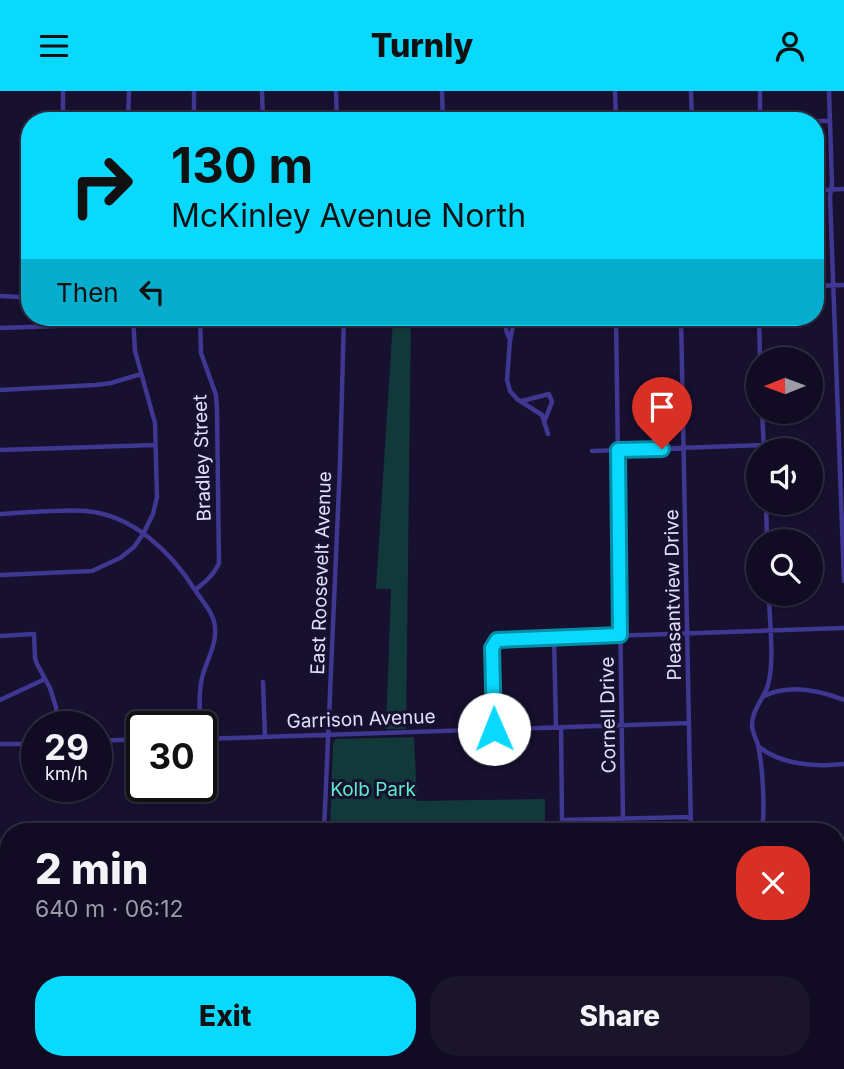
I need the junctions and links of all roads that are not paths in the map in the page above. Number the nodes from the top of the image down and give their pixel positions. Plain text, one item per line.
1 (63, 91) edge
2 (129, 91) edge
3 (194, 91) edge
4 (262, 91) edge
5 (336, 91) edge
6 (442, 91) edge
7 (615, 91) edge
8 (691, 91) edge
9 (760, 91) edge
10 (829, 91) edge
11 (63, 112) edge
12 (128, 112) edge
13 (194, 112) edge
14 (263, 112) edge
15 (337, 112) edge
16 (443, 112) edge
17 (616, 112) edge
18 (692, 112) edge
19 (761, 112) edge
20 (824, 121) edge
21 (830, 121) junction
22 (844, 189) edge
23 (824, 190) edge
24 (832, 190) junction
25 (834, 285) junction
26 (844, 285) edge
27 (824, 286) edge
28 (0, 296) edge
29 (21, 296) edge
30 (45, 326) edge
31 (133, 326) edge
32 (201, 326) edge
33 (344, 326) edge
34 (506, 326) edge
35 (513, 326) edge
36 (615, 326) edge
37 (681, 326) edge
38 (759, 326) edge
39 (0, 328) edge
40 (510, 340) junction
41 (760, 347) edge
42 (141, 374) junction
43 (0, 390) edge
44 (522, 401) junction
45 (544, 421) junction
46 (548, 434) dead end
47 (155, 445) junction
48 (746, 447) edge
49 (685, 448) junction
50 (0, 450) edge
51 (618, 450) junction
52 (592, 451) dead end
53 (0, 514) edge
54 (143, 534) junction
55 (0, 575) edge
56 (844, 581) edge
57 (195, 590) junction
58 (769, 606) edge
59 (844, 628) edge
60 (770, 631) junction
61 (687, 633) junction
62 (620, 635) junction
63 (0, 636) edge
64 (554, 638) junction
65 (45, 678) junction
66 (263, 682) dead end
67 (764, 696) junction
68 (0, 700) edge
69 (844, 701) edge
70 (56, 711) edge
71 (200, 711) edge
72 (689, 723) junction
73 (622, 726) junction
74 (559, 727) junction
75 (494, 729) junction
76 (329, 734) junction
77 (265, 736) junction
78 (217, 738) edge
79 (0, 744) edge
80 (21, 744) edge
81 (758, 746) junction
82 (844, 764) edge
83 (690, 817) junction
84 (623, 820) junction
85 (324, 823) edge
86 (690, 823) edge
87 (763, 823) edge

1 - 11 street
2 - 12 street
3 - 13 street
4 - 14 street
5 - 15 street
6 - 16 street
7 - 17 street
8 - 18 street
9 - 19 street
10 - 21 street
20 - 21 street
21 - 24 street
22 - 24 street
23 - 24 street
24 - 25 street
25 - 26 street
25 - 27 street
25 - 56 street
28 - 29 street
30 - 39 street
31 - 42 street
32 - 57 street, Bradley Street
33 - 76 street, East Roosevelt Avenue
34 - 40 street
35 - 40 street
36 - 51 street, Cornell Drive
37 - 49 street, Pleasantview Drive
38 - 41 street
40 - 44 street
42 - 43 street
42 - 47 street
44 - 45 street
44 - 45 street
45 - 46 street
47 - 50 street
47 - 54 street
48 - 49 street
49 - 51 street
49 - 61 street, Pleasantview Drive
51 - 52 street
51 - 62 street, Cornell Drive
53 - 54 street
54 - 55 street
54 - 57 street
57 - 71 street
58 - 60 street
59 - 60 street
60 - 61 street
60 - 67 street
61 - 62 street
61 - 72 street, Pleasantview Drive
62 - 64 street
62 - 73 street, Cornell Drive
63 - 65 street
64 - 74 street
64 - 75 street
65 - 68 street
65 - 70 street
66 - 77 street
67 - 69 street
67 - 81 street
72 - 73 street, Garrison Avenue
72 - 83 street, Pleasantview Drive
73 - 74 street, Garrison Avenue
73 - 84 street, Cornell Drive
74 - 75 street, Garrison Avenue
74 - 84 street
75 - 76 street, Garrison Avenue
76 - 77 street, Garrison Avenue
76 - 85 street, East Roosevelt Avenue
77 - 78 street, Garrison Avenue
79 - 80 street
81 - 82 street
81 - 87 street
83 - 84 street
83 - 86 street, Pleasantview Drive

